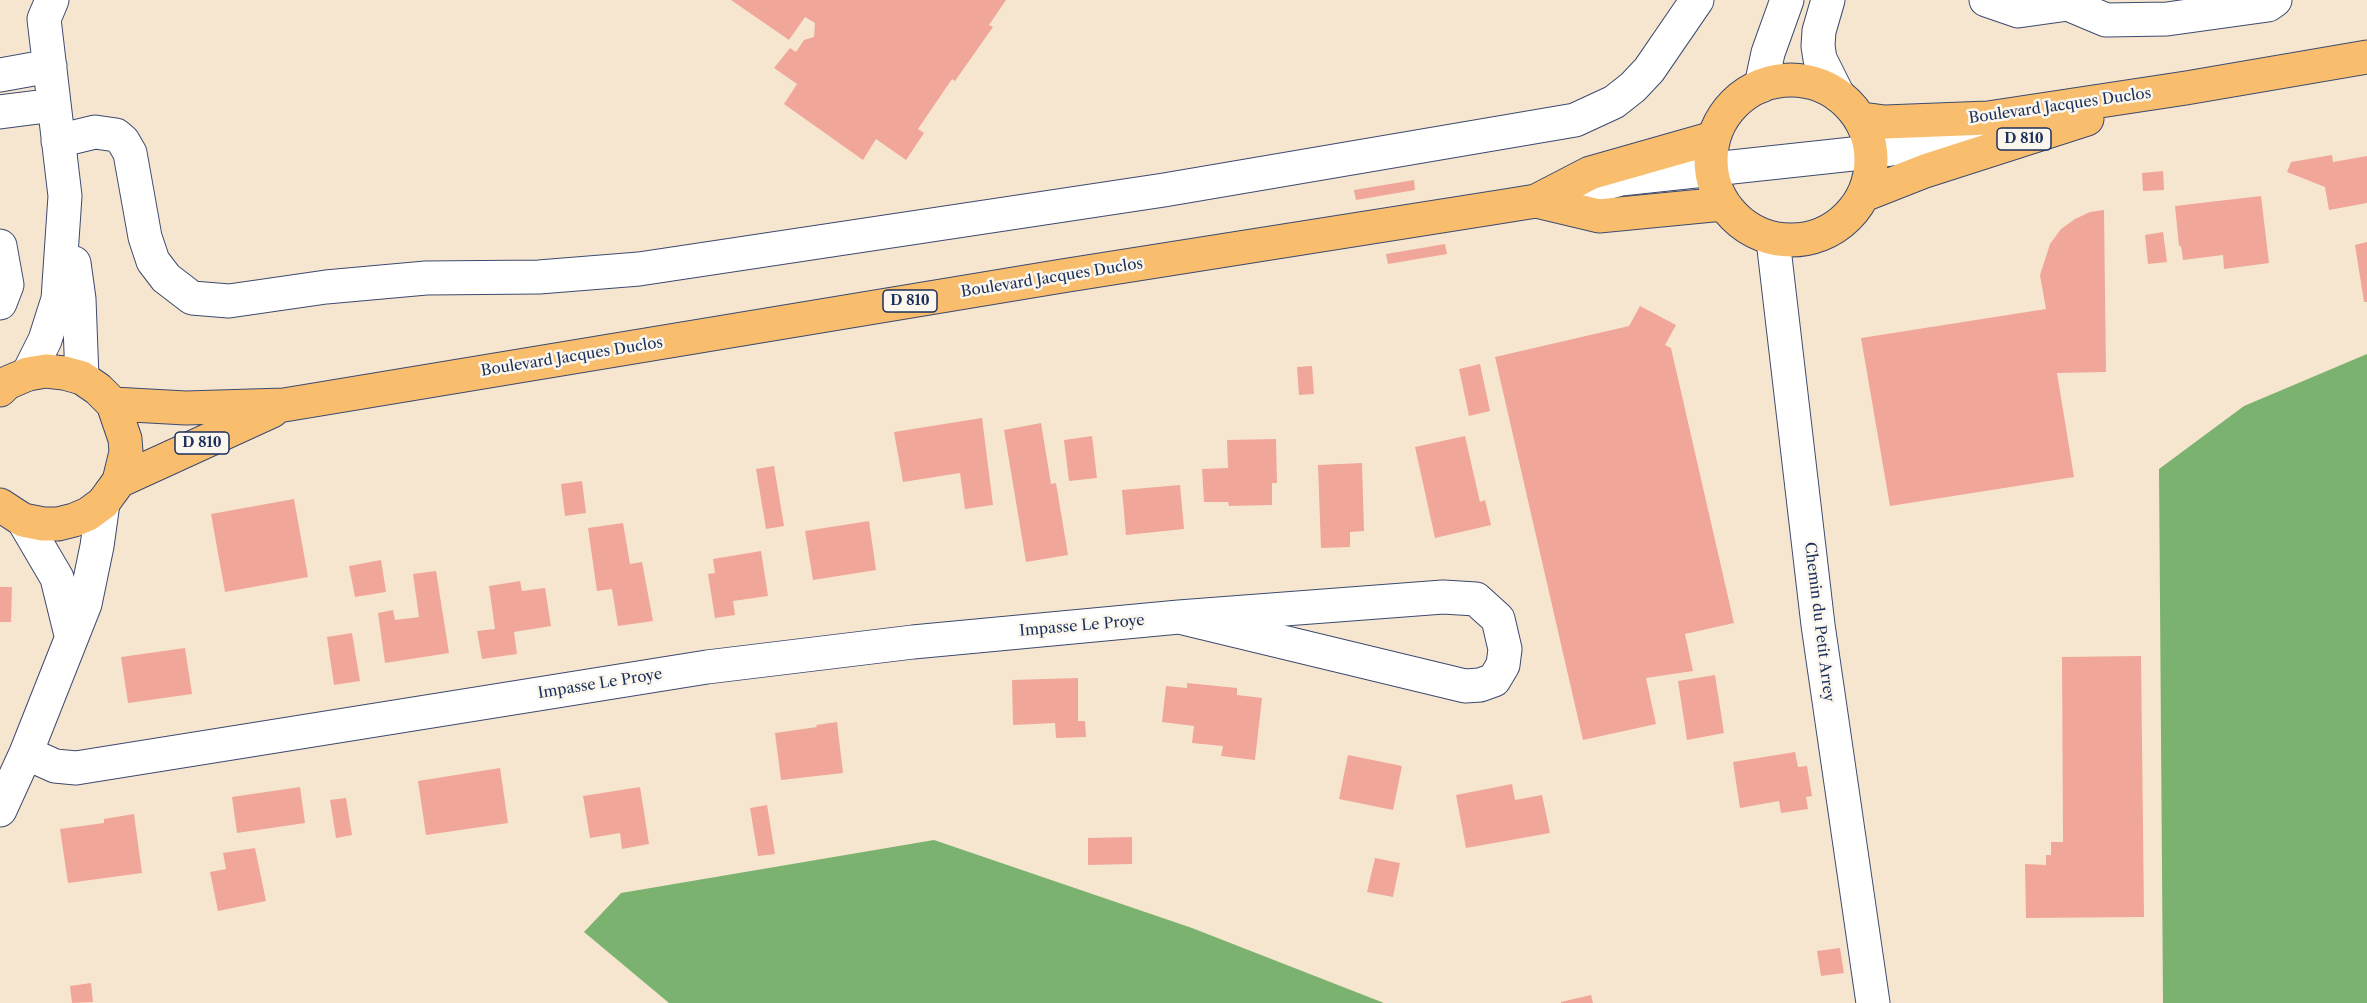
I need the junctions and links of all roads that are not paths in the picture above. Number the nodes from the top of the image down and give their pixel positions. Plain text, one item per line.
1 (52, 0) edge
2 (1697, 0) edge
3 (1787, 0) edge
4 (1828, 0) edge
5 (1986, 0) edge
6 (2276, 0) edge
7 (2077, 1) edge
8 (2367, 57) edge
9 (50, 66) junction
10 (0, 75) edge
11 (1761, 86) junction
12 (2186, 88) junction
13 (1838, 95) junction
14 (54, 105) junction
15 (0, 112) edge
16 (1862, 119) junction
17 (58, 141) junction
18 (1871, 152) junction
19 (1712, 154) junction
20 (1864, 195) junction
21 (64, 198) junction
22 (1536, 201) junction
23 (1723, 204) junction
24 (1773, 240) junction
25 (0, 246) edge
26 (0, 303) edge
27 (28, 374) junction
28 (82, 378) junction
29 (0, 390) edge
30 (113, 404) junction
31 (284, 405) junction
32 (111, 492) junction
33 (12, 513) edge
34 (1179, 617) junction
35 (71, 634) junction
36 (26, 753) junction
37 (0, 810) edge
38 (1873, 1003) edge

1 - 9 street
2 - 17 street
3 - 11 street
4 - 13 street
5 - 7 street
6 - 7 street
8 - 12 main road, Boulevard Jacques Duclos / D 810
9 - 10 street
9 - 14 street
11 - 13 main road
11 - 19 main road
12 - 16 main road, Boulevard Jacques Duclos / D 810
12 - 18 street
12 - 20 main road, Boulevard Jacques Duclos / D 810
13 - 16 main road
14 - 15 street
14 - 17 street
16 - 18 main road
17 - 21 street
18 - 19 street
18 - 20 main road
19 - 22 main road, Boulevard Jacques Duclos / D 810
19 - 23 main road
20 - 24 main road
21 - 27 street
21 - 28 street
22 - 23 main road, Boulevard Jacques Duclos / D 810
22 - 31 main road, Boulevard Jacques Duclos / D 810
23 - 24 main road
24 - 38 street, Chemin du Petit Arrey
25 - 26 street
27 - 28 main road
27 - 29 main road
28 - 30 main road
30 - 31 main road, Boulevard Jacques Duclos / D 810
30 - 32 main road
31 - 32 main road, Boulevard Jacques Duclos / D 810
32 - 33 main road, Boulevard Jacques Duclos
32 - 35 street
33 - 35 street
34 - 34 street, Impasse Le Proye
34 - 36 street, Impasse Le Proye
35 - 36 street
36 - 37 street

